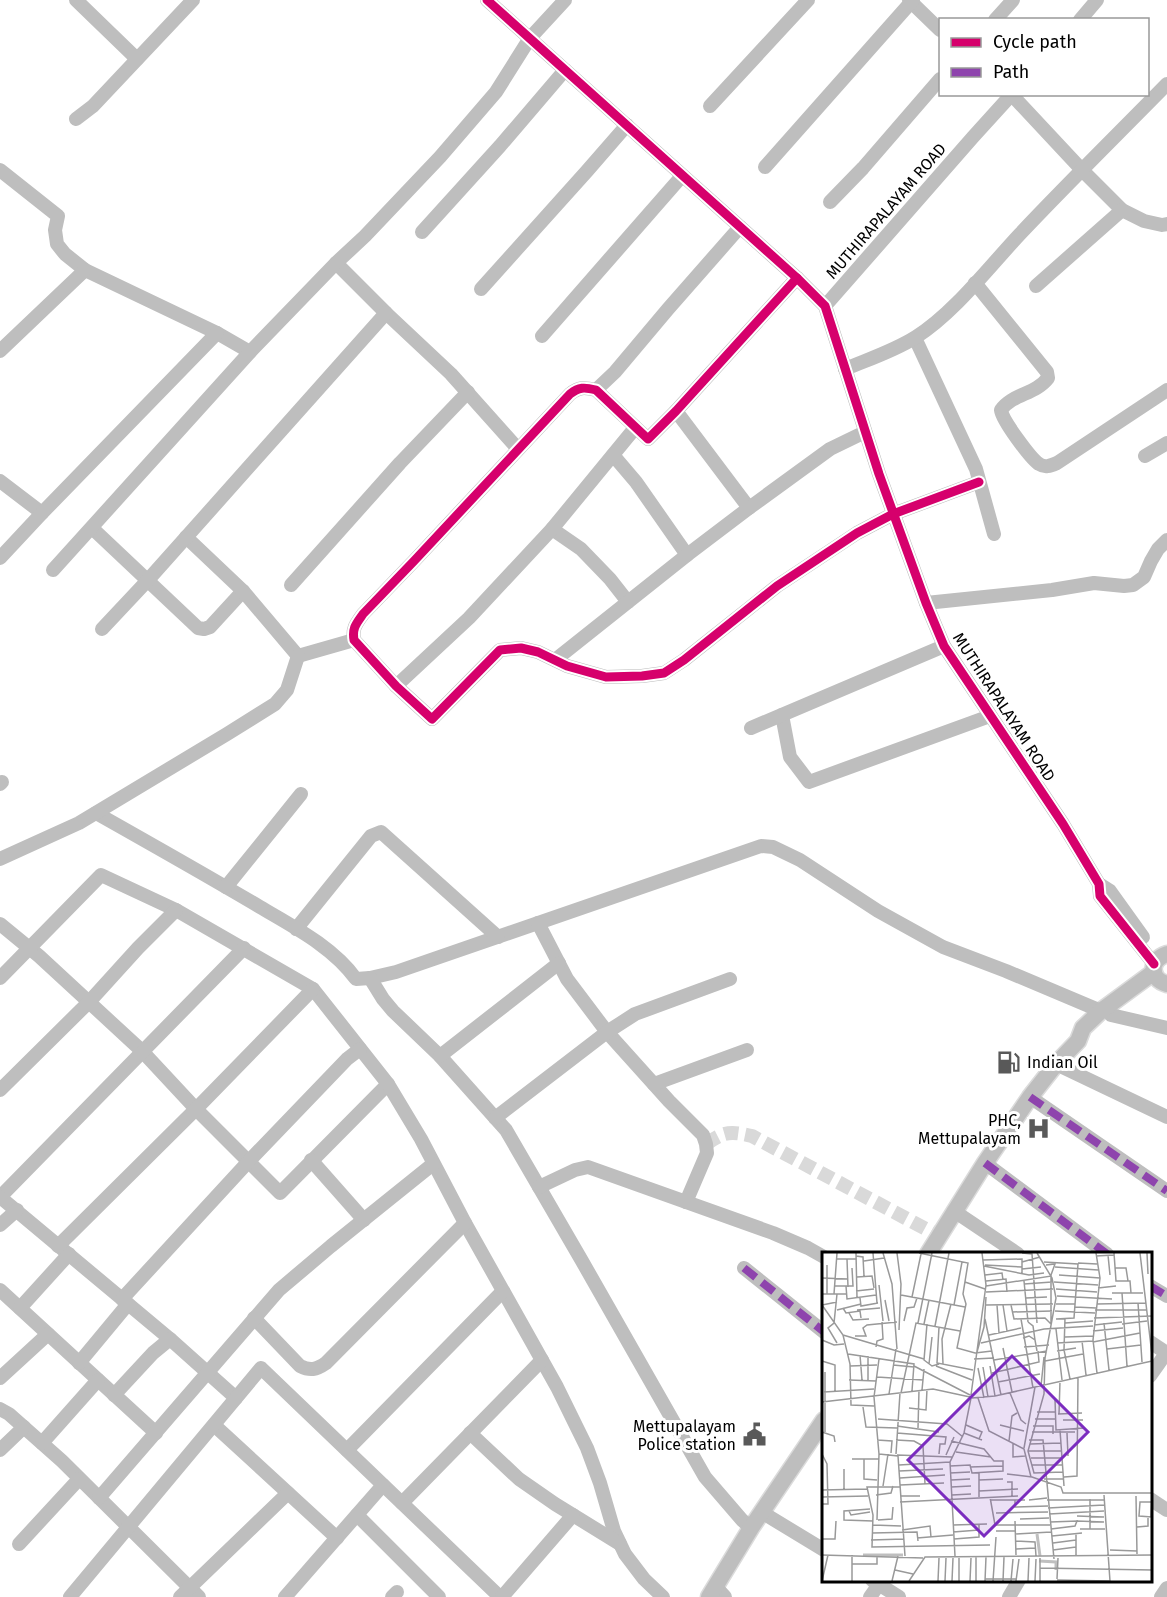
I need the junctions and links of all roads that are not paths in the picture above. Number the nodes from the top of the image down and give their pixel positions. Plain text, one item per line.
1 (193, 0) edge
2 (487, 0) edge
3 (565, 0) edge
4 (808, 0) edge
5 (1013, 0) edge
6 (1098, 0) edge
7 (911, 1) edge
8 (84, 2) edge
9 (997, 18) edge
10 (1082, 18) edge
11 (939, 29) edge
12 (530, 38) junction
13 (137, 59) junction
14 (565, 70) junction
15 (939, 80) edge
16 (1167, 84) edge
17 (1011, 96) edge
18 (1013, 96) edge
19 (710, 106) dead end
20 (76, 120) dead end
21 (627, 125) junction
22 (765, 167) dead end
23 (0, 170) edge
24 (1082, 170) junction
25 (682, 176) junction
26 (830, 202) dead end
27 (1122, 210) junction
28 (1167, 224) edge
29 (740, 227) junction
30 (422, 232) dead end
31 (336, 263) junction
32 (85, 270) junction
33 (797, 278) junction
34 (975, 283) junction
35 (1036, 286) dead end
36 (481, 289) dead end
37 (825, 306) junction
38 (386, 313) junction
39 (217, 333) junction
40 (542, 336) dead end
41 (915, 338) junction
42 (0, 351) edge
43 (250, 352) junction
44 (845, 369) junction
45 (596, 390) junction
46 (1167, 390) edge
47 (468, 392) junction
48 (676, 411) junction
49 (635, 428) junction
50 (865, 432) junction
51 (1167, 443) edge
52 (518, 449) junction
53 (613, 455) junction
54 (1145, 456) dead end
55 (0, 481) edge
56 (980, 482) junction
57 (749, 508) junction
58 (42, 513) junction
59 (893, 514) junction
60 (92, 528) junction
61 (552, 529) junction
62 (994, 534) dead end
63 (186, 537) junction
64 (1167, 540) edge
65 (687, 555) junction
66 (0, 558) edge
67 (53, 570) dead end
68 (148, 580) junction
69 (291, 585) dead end
70 (243, 591) junction
71 (628, 602) junction
72 (927, 606) junction
73 (102, 629) dead end
74 (354, 640) junction
75 (941, 640) junction
76 (298, 656) junction
77 (555, 660) junction
78 (396, 686) junction
79 (782, 715) junction
80 (990, 716) junction
81 (751, 728) dead end
82 (301, 794) dead end
83 (96, 813) junction
84 (0, 859) edge
85 (226, 887) junction
86 (176, 910) junction
87 (538, 923) junction
88 (0, 924) edge
89 (296, 929) junction
90 (498, 937) junction
91 (29, 948) junction
92 (244, 948) junction
93 (559, 963) junction
94 (1160, 968) edge
95 (0, 978) edge
96 (370, 978) junction
97 (730, 979) dead end
98 (313, 988) junction
99 (89, 1002) junction
100 (1106, 1013) junction
101 (1167, 1028) edge
102 (607, 1032) junction
103 (360, 1049) junction
104 (747, 1050) dead end
105 (142, 1052) junction
106 (440, 1056) junction
107 (1056, 1064) junction
108 (388, 1084) junction
109 (654, 1084) junction
110 (0, 1090) edge
111 (1030, 1097) junction
112 (196, 1109) junction
113 (1167, 1117) edge
114 (495, 1118) junction
115 (312, 1160) junction
116 (249, 1161) junction
117 (985, 1163) junction
118 (433, 1164) junction
119 (539, 1187) junction
120 (1167, 1191) edge
121 (0, 1197) edge
122 (686, 1202) junction
123 (17, 1210) junction
124 (954, 1211) junction
125 (364, 1220) junction
126 (465, 1223) junction
127 (0, 1225) edge
128 (64, 1250) junction
129 (929, 1252) edge
130 (1015, 1252) edge
131 (1104, 1252) edge
132 (822, 1256) edge
133 (744, 1268) dead end
134 (1152, 1287) edge
135 (0, 1290) edge
136 (504, 1291) junction
137 (1167, 1296) edge
138 (125, 1302) junction
139 (20, 1308) junction
140 (254, 1318) junction
141 (822, 1330) edge
142 (48, 1334) junction
143 (170, 1339) junction
144 (1152, 1343) edge
145 (1167, 1352) edge
146 (542, 1360) junction
147 (79, 1363) junction
148 (208, 1373) junction
149 (1152, 1373) edge
150 (0, 1378) edge
151 (98, 1380) junction
152 (114, 1395) junction
153 (237, 1398) junction
154 (0, 1409) edge
155 (822, 1423) edge
156 (214, 1425) junction
157 (24, 1427) junction
158 (156, 1433) junction
159 (470, 1433) junction
160 (42, 1443) junction
161 (0, 1450) edge
162 (347, 1450) junction
163 (79, 1479) junction
164 (383, 1485) junction
165 (288, 1493) junction
166 (99, 1498) junction
167 (1152, 1500) edge
168 (402, 1503) junction
169 (1167, 1510) edge
170 (763, 1512) junction
171 (357, 1515) junction
172 (573, 1515) junction
173 (129, 1527) junction
174 (751, 1528) junction
175 (337, 1538) junction
176 (19, 1544) dead end
177 (621, 1545) junction
178 (822, 1549) edge
179 (878, 1582) edge
180 (1019, 1582) edge
181 (1167, 1588) edge
182 (189, 1594) edge
183 (717, 1594) edge
184 (69, 1597) edge
185 (285, 1597) edge
186 (439, 1597) edge
187 (501, 1597) edge
188 (663, 1597) edge
189 (870, 1597) edge
190 (899, 1597) edge
191 (1009, 1597) edge
192 (1161, 1597) edge

1 - 13 street
2 - 12 street
3 - 12 street
4 - 19 street
5 - 9 street
6 - 10 street
7 - 11 street
7 - 22 street
8 - 13 street
12 - 14 street
12 - 31 street
13 - 20 street
14 - 21 street
14 - 30 street
15 - 26 street
16 - 24 street
17 - 37 street, MUTHIRAPALAYAM ROAD
18 - 24 street
21 - 25 street
21 - 36 street
23 - 32 street
24 - 27 street
24 - 34 street
25 - 29 street
25 - 40 street
27 - 28 street
27 - 35 street
29 - 33 street
29 - 45 street
31 - 38 street
31 - 43 street
32 - 39 street
32 - 42 street
33 - 37 street
33 - 48 street
34 - 41 street
34 - 46 street
37 - 44 street, MUTHIRAPALAYAM ROAD
38 - 47 street
38 - 63 street
39 - 43 street
39 - 58 street
41 - 44 street
41 - 56 street
43 - 60 street
44 - 50 street, MUTHIRAPALAYAM ROAD
45 - 49 street
45 - 52 street
47 - 52 street
47 - 69 street
48 - 49 street
48 - 57 street
49 - 53 street
50 - 57 street
50 - 59 street, MUTHIRAPALAYAM ROAD
51 - 54 street
52 - 74 street
53 - 61 street
53 - 65 street
55 - 58 street
56 - 59 street
56 - 62 street
57 - 65 street
58 - 66 street
59 - 72 street, MUTHIRAPALAYAM ROAD
59 - 77 street
60 - 67 street
60 - 68 street
61 - 71 street
61 - 78 street
63 - 68 street
63 - 70 street
64 - 72 street
65 - 71 street
68 - 70 street
68 - 73 street
70 - 76 street
71 - 77 street
72 - 75 street, MUTHIRAPALAYAM ROAD
74 - 76 street
74 - 78 street
75 - 79 street
75 - 80 street, MUTHIRAPALAYAM ROAD
76 - 83 street
77 - 78 street
79 - 80 street
79 - 81 street
80 - 94 street, MUTHIRAPALAYAM ROAD
82 - 85 street
83 - 84 street
83 - 85 street
85 - 89 street
86 - 91 street
86 - 92 street
86 - 99 street
87 - 90 street
87 - 93 street
87 - 100 street
88 - 91 street
89 - 90 street
89 - 96 street
90 - 96 street
91 - 95 street
91 - 99 street
92 - 98 street
92 - 105 street
93 - 102 street
93 - 106 street
94 - 100 main road
96 - 106 street
97 - 102 street
98 - 103 street
98 - 112 street
99 - 105 street
99 - 110 street
100 - 101 street
100 - 107 main road
102 - 109 street
102 - 114 street
103 - 108 street
103 - 116 street
104 - 109 street
105 - 112 street
105 - 121 street
106 - 114 street
107 - 111 main road
107 - 113 street
108 - 115 street
108 - 118 street
109 - 122 street
111 - 117 main road
111 - 120 street
112 - 116 street
112 - 128 street
114 - 119 street
115 - 116 street
115 - 125 street
116 - 138 street
117 - 124 main road
117 - 131 street
118 - 125 street
118 - 126 street
119 - 122 street
119 - 174 street
121 - 123 street
122 - 132 street
123 - 127 street
123 - 128 street
124 - 129 main road
124 - 130 street
125 - 140 street
126 - 136 street
126 - 140 street
128 - 138 street
128 - 139 street
133 - 141 street
134 - 137 street
135 - 139 street
136 - 146 street
136 - 162 street
138 - 143 street
138 - 147 street
139 - 142 street
140 - 148 street
142 - 147 street
142 - 150 street
143 - 148 street
143 - 152 street
144 - 145 street
145 - 149 street
146 - 159 street
146 - 177 street
147 - 151 street
148 - 153 street
148 - 158 street
151 - 152 street
151 - 160 street
152 - 158 street
153 - 156 street
153 - 162 street
154 - 157 street
155 - 170 main road
156 - 165 street
156 - 173 street
157 - 160 street
157 - 161 street
158 - 166 street
159 - 168 street
159 - 172 street
160 - 163 street
162 - 164 street
163 - 166 street
163 - 176 street
164 - 168 street
164 - 171 street
165 - 175 street
165 - 182 street
166 - 173 street
167 - 169 street
168 - 187 street
170 - 174 main road
170 - 178 street
171 - 175 street
171 - 186 street
172 - 177 street
172 - 187 street
173 - 182 street
173 - 184 street
174 - 183 main road
175 - 185 street
177 - 188 street
179 - 189 street
179 - 190 street
180 - 191 street
181 - 192 street

